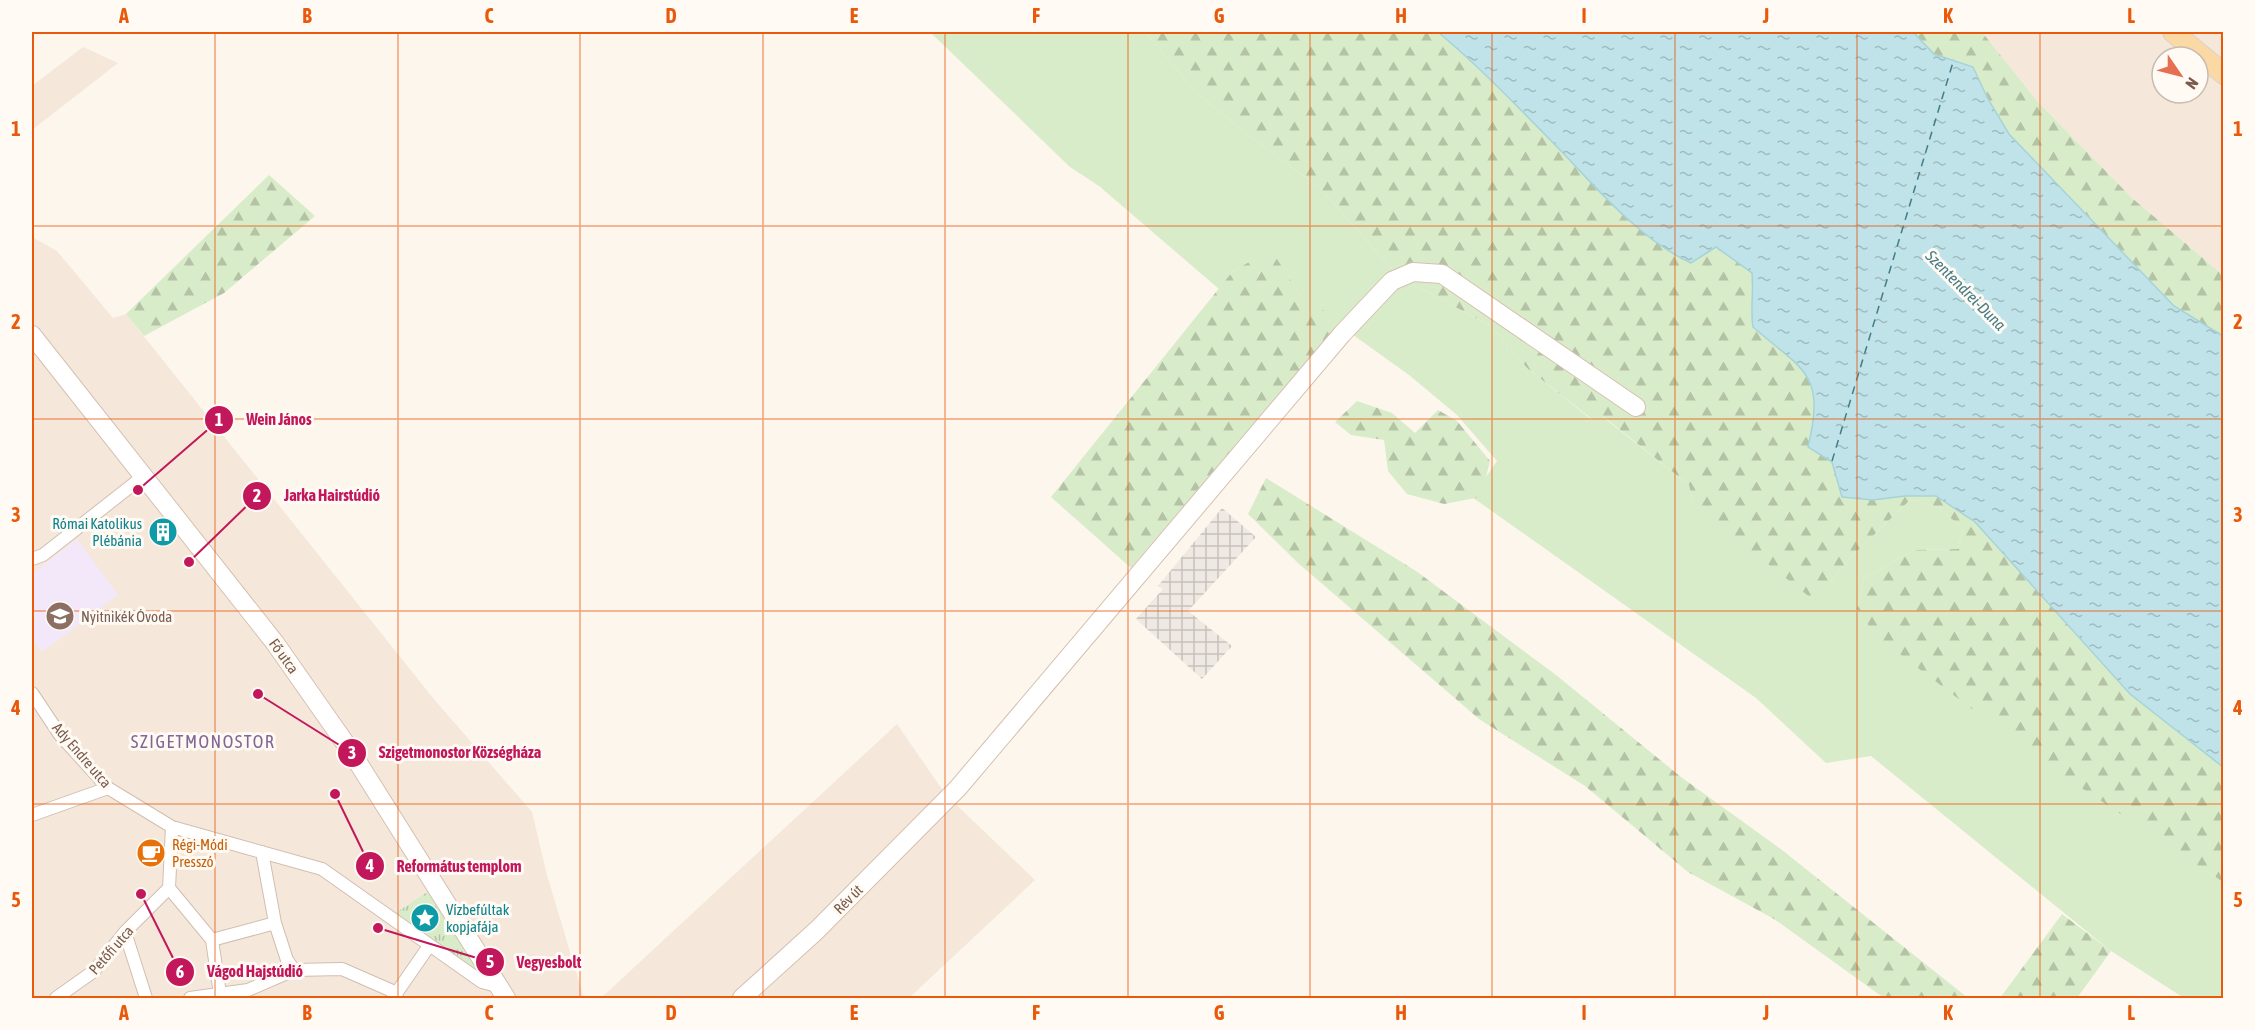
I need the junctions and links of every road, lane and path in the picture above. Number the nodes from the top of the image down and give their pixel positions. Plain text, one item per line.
1 (2173, 32) edge
2 (2223, 74) edge
3 (32, 335) edge
4 (1636, 407) dead end
5 (145, 475) junction
6 (32, 559) edge
7 (32, 693) edge
8 (108, 788) junction
9 (32, 815) edge
10 (172, 827) junction
11 (262, 852) junction
12 (169, 888) junction
13 (275, 923) junction
14 (125, 932) junction
15 (212, 940) junction
16 (429, 946) junction
17 (294, 970) junction
18 (501, 992) edge
19 (220, 994) junction
20 (395, 996) edge
21 (56, 999) edge
22 (146, 999) edge
23 (190, 999) edge
24 (742, 999) edge

1 - 2 main road
3 - 5 street, Fő utca
4 - 24 street, Rév út
5 - 6 street
5 - 18 street, Fő utca
7 - 8 street, Ady Endre utca
8 - 9 street
8 - 10 street, Ady Endre utca
10 - 11 street, Ady Endre utca
10 - 12 street
11 - 13 street
11 - 16 street, Ady Endre utca
12 - 14 street, Petőfi utca
12 - 15 street
13 - 15 street
13 - 17 street
14 - 21 street, Petőfi utca
14 - 22 street
15 - 19 street
16 - 18 street, Ady Endre utca
16 - 20 street
17 - 19 street
17 - 20 street
19 - 23 street

